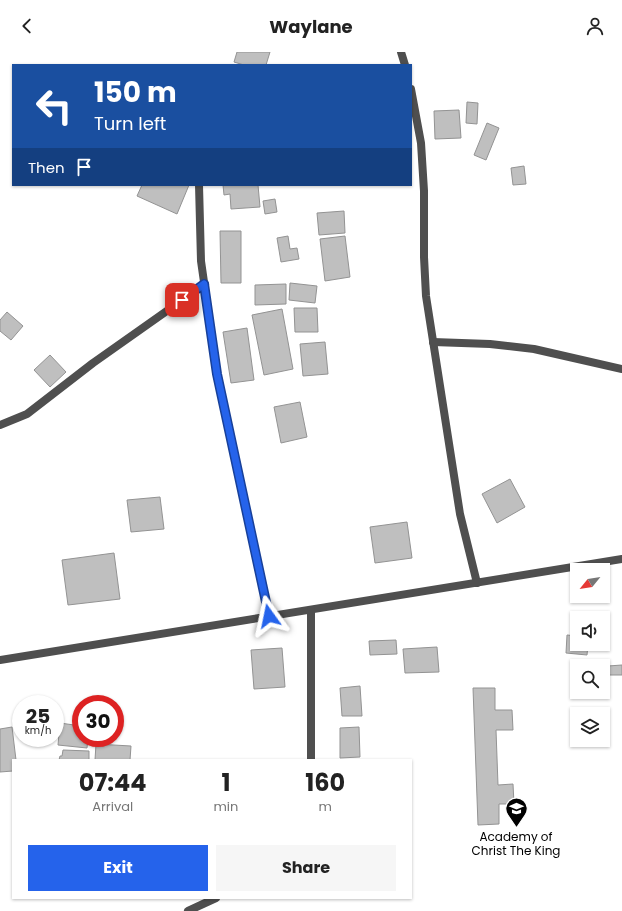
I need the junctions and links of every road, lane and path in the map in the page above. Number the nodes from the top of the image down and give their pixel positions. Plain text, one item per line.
1 (401, 52) edge
2 (405, 64) edge
3 (412, 100) edge
4 (414, 122) edge
5 (199, 186) edge
6 (204, 284) junction
7 (433, 342) junction
8 (622, 369) edge
9 (0, 425) edge
10 (622, 559) edge
11 (477, 583) junction
12 (311, 610) junction
13 (269, 616) junction
14 (0, 660) edge
15 (311, 759) edge
16 (214, 899) edge
17 (188, 911) edge

1 - 2 street
3 - 4 street
4 - 7 street
5 - 6 street
6 - 9 street
6 - 13 street
7 - 8 street
7 - 11 street
10 - 11 street
11 - 12 street
12 - 13 street
12 - 15 street
13 - 14 street
16 - 17 street

